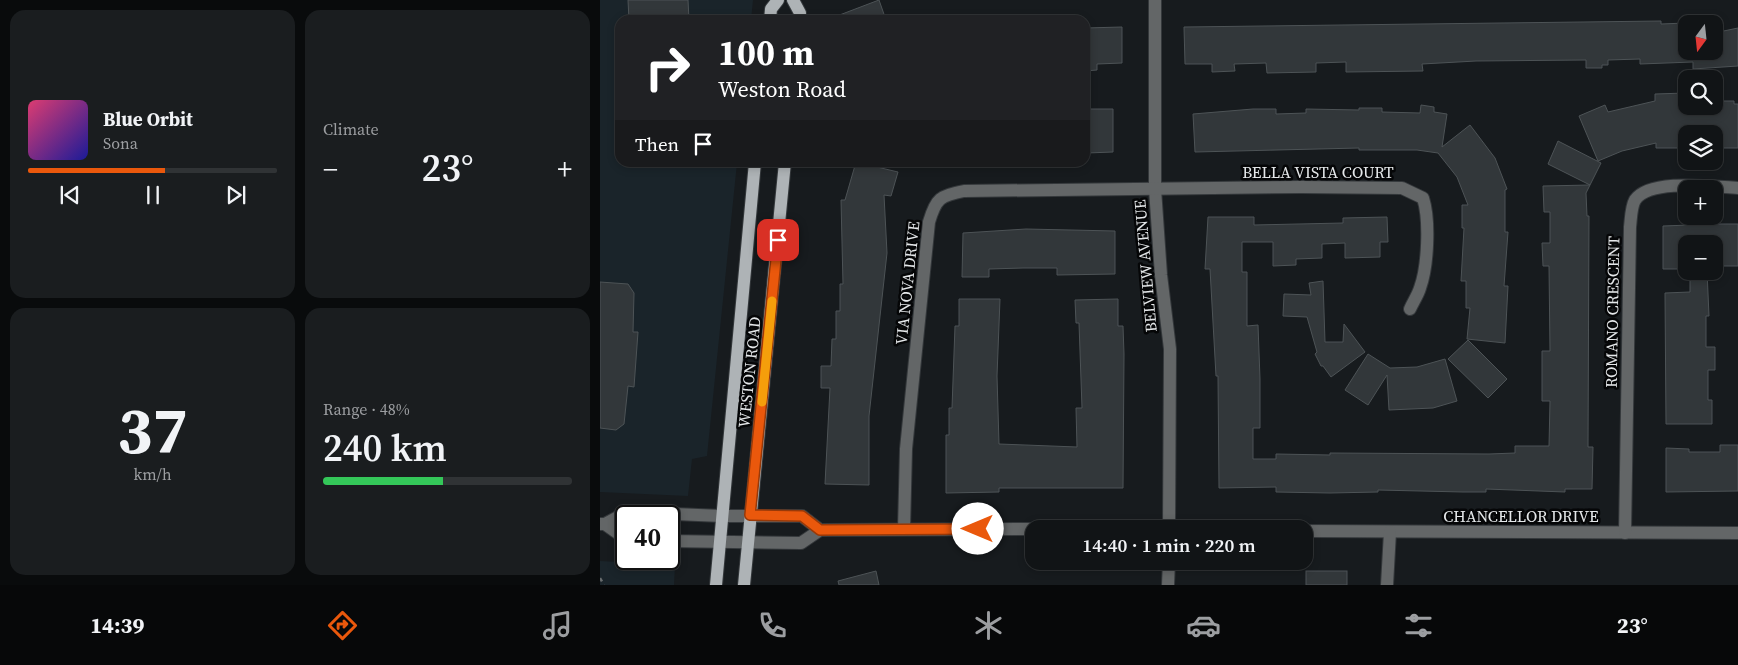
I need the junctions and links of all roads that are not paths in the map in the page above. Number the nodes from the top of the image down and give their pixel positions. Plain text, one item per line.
1 (778, 0) edge
2 (793, 0) edge
3 (1155, 0) edge
4 (771, 15) edge
5 (800, 15) edge
6 (755, 167) edge
7 (785, 167) edge
8 (1738, 188) edge
9 (1155, 189) junction
10 (1410, 309) dead end
11 (750, 515) junction
12 (722, 516) junction
13 (1169, 520) edge
14 (602, 524) edge
15 (1025, 529) edge
16 (820, 530) junction
17 (904, 530) junction
18 (1313, 531) edge
19 (615, 532) edge
20 (1390, 532) junction
21 (1625, 533) junction
22 (1738, 533) edge
23 (680, 541) edge
24 (747, 542) junction
25 (719, 543) junction
26 (1169, 570) edge
27 (716, 585) edge
28 (744, 585) edge
29 (1168, 585) edge
30 (1387, 585) edge

1 - 4 main road
2 - 5 main road
3 - 9 street, BELVIEW AVENUE
6 - 12 main road, WESTON ROAD
7 - 11 main road, WESTON ROAD
8 - 21 street, ROMANO CRESCENT
9 - 10 street, BELLA VISTA COURT
9 - 13 street, BELVIEW AVENUE
9 - 17 street, VIA NOVA DRIVE
11 - 12 street
11 - 16 street
11 - 24 main road, WESTON ROAD
12 - 14 street
12 - 25 main road, WESTON ROAD
14 - 19 street
15 - 17 street
16 - 17 street
16 - 24 street
18 - 20 street, CHANCELLOR DRIVE
20 - 21 street, CHANCELLOR DRIVE
20 - 30 street
21 - 22 street, CHANCELLOR DRIVE
23 - 25 street
24 - 25 street
24 - 28 main road, WESTON ROAD
25 - 27 main road, WESTON ROAD
26 - 29 street

